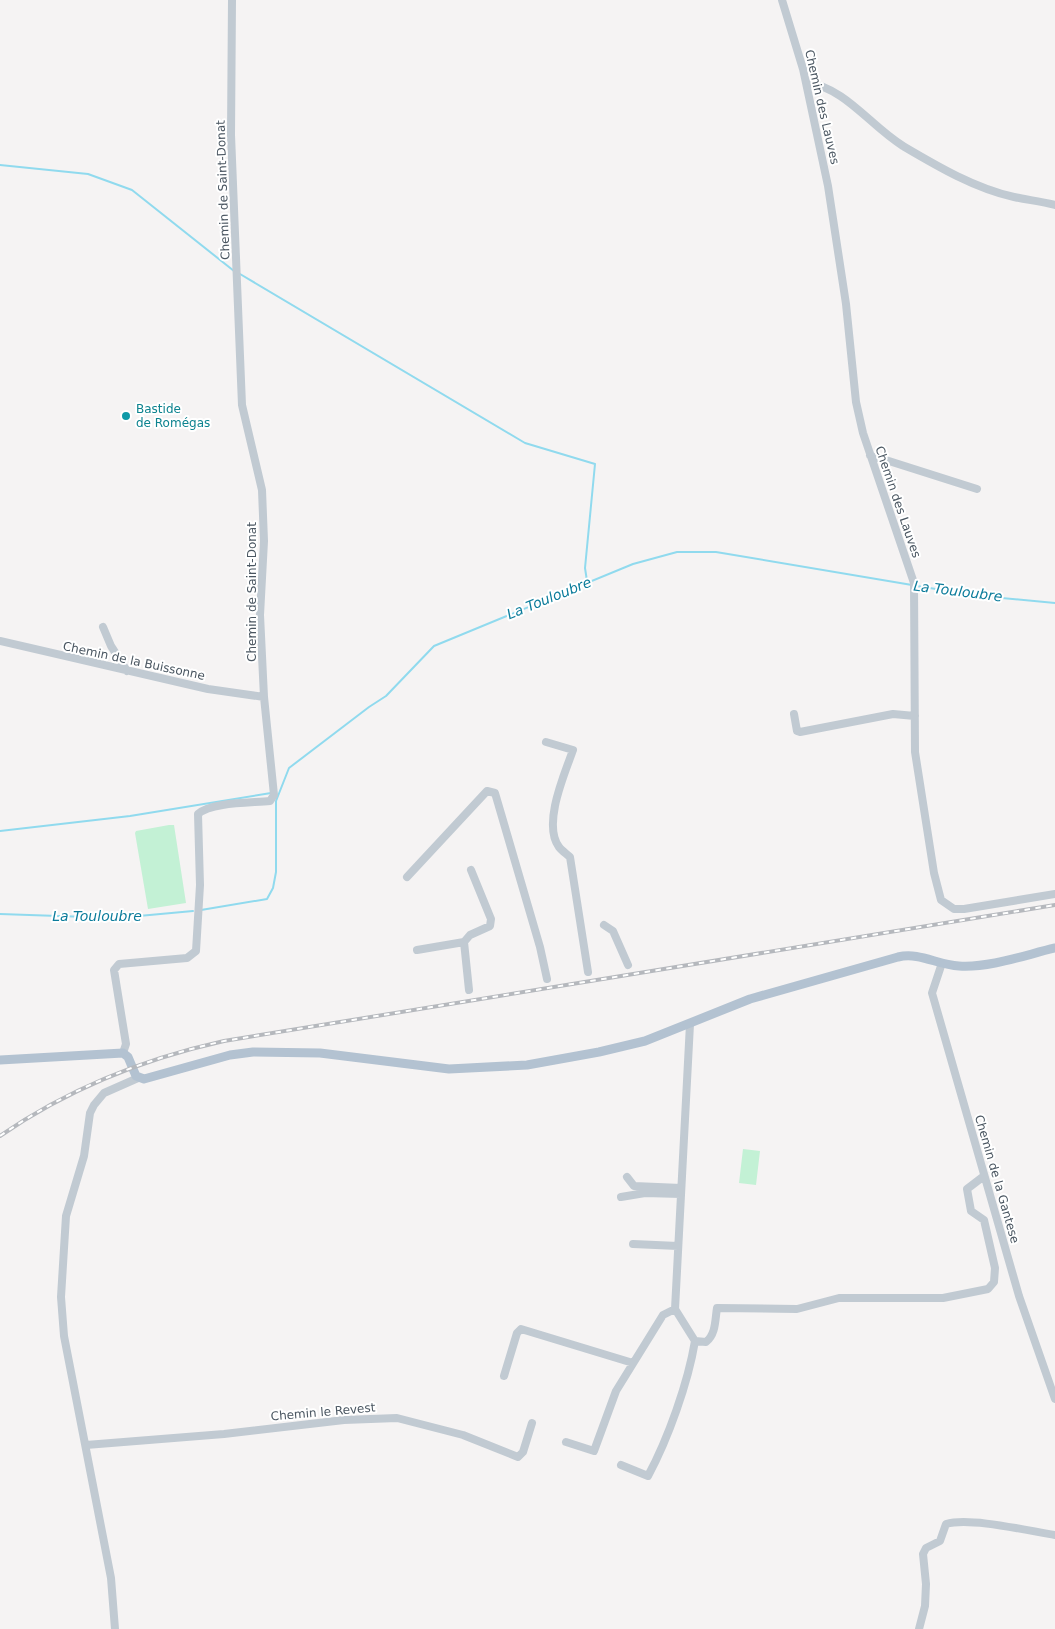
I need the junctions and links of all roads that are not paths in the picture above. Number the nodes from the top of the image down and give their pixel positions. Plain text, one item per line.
1 (232, 0) edge
2 (782, 0) edge
3 (806, 82) junction
4 (1055, 205) edge
5 (870, 455) junction
6 (977, 489) dead end
7 (103, 627) dead end
8 (0, 641) edge
9 (127, 671) junction
10 (264, 697) junction
11 (794, 714) dead end
12 (915, 716) junction
13 (546, 742) dead end
14 (471, 870) dead end
15 (407, 877) dead end
16 (1055, 894) edge
17 (604, 925) dead end
18 (464, 942) junction
19 (1055, 948) edge
20 (417, 950) dead end
21 (942, 963) junction
22 (628, 965) dead end
23 (588, 972) dead end
24 (547, 979) dead end
25 (470, 990) dead end
26 (690, 1024) junction
27 (123, 1053) junction
28 (0, 1060) edge
29 (138, 1078) junction
30 (984, 1176) junction
31 (627, 1177) dead end
32 (681, 1191) junction
33 (621, 1197) dead end
34 (633, 1244) dead end
35 (678, 1246) junction
36 (675, 1310) junction
37 (695, 1341) junction
38 (632, 1363) junction
39 (504, 1376) dead end
40 (1055, 1399) edge
41 (532, 1423) dead end
42 (566, 1442) dead end
43 (86, 1444) junction
44 (621, 1465) dead end
45 (1055, 1535) edge
46 (114, 1629) edge
47 (919, 1629) edge

1 - 10 street, Chemin de Saint-Donat
2 - 3 street, Chemin des Lauves
3 - 4 street
3 - 5 street, Chemin des Lauves
5 - 6 street
5 - 12 street, Chemin des Lauves
7 - 9 street
8 - 9 street, Chemin de la Buissonne
9 - 10 street, Chemin de la Buissonne
10 - 27 street, Chemin de Saint-Donat
11 - 12 street
12 - 16 street, Chemin des Lauves
13 - 23 street
14 - 18 street
15 - 24 street
17 - 22 street
18 - 20 street
18 - 25 street
19 - 21 main road
21 - 26 main road
21 - 30 street, Chemin de la Gantese
26 - 29 main road
26 - 32 street
27 - 28 main road
27 - 29 main road
29 - 43 street
30 - 37 street
30 - 40 street, Chemin de la Gantese
31 - 32 street
32 - 33 street
32 - 35 street
34 - 35 street
35 - 36 street
36 - 37 street
36 - 38 street
37 - 44 street
38 - 39 street
38 - 42 street
41 - 43 street, Chemin le Revest
43 - 46 street
45 - 47 street

